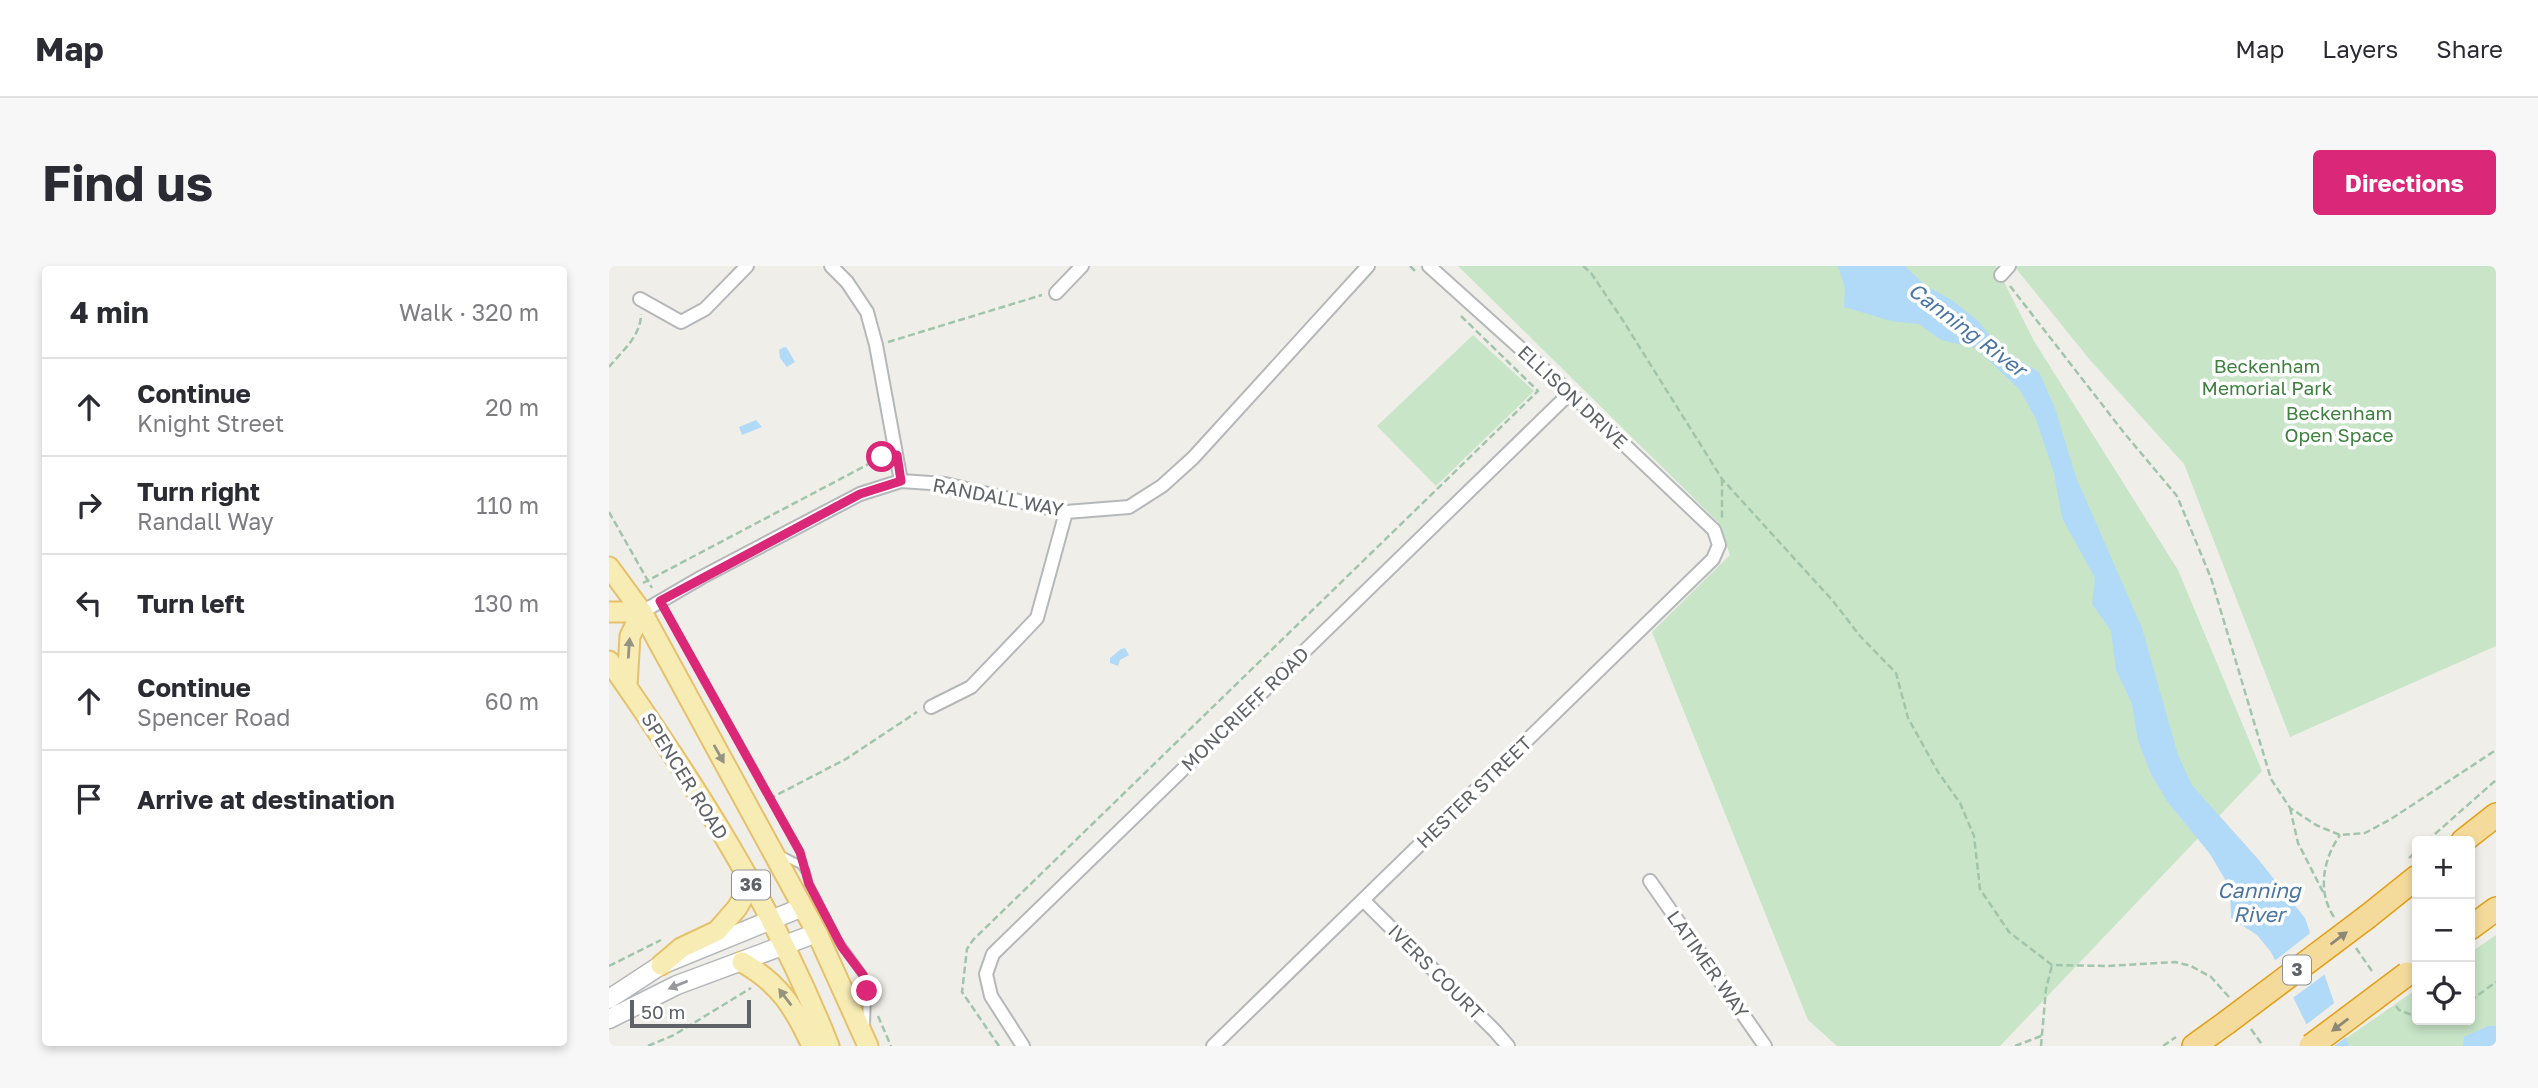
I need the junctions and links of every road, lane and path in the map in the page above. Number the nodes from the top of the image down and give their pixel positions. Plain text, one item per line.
1 (747, 266) edge
2 (831, 266) edge
3 (1081, 266) edge
4 (1368, 266) edge
5 (1410, 266) edge
6 (1583, 266) edge
7 (2005, 270) edge
8 (1424, 271) edge
9 (1056, 293) joint
10 (640, 299) joint
11 (1459, 314) dead end
12 (876, 345) junction
13 (609, 367) edge
14 (1570, 393) junction
15 (897, 455) junction
16 (1721, 479) junction
17 (901, 481) junction
18 (609, 512) edge
19 (1066, 512) junction
20 (1714, 530) junction
21 (609, 567) edge
22 (648, 581) junction
23 (627, 592) junction
24 (660, 601) junction
25 (609, 612) edge
26 (642, 612) junction
27 (609, 661) edge
28 (627, 687) junction
29 (931, 707) joint
30 (2496, 750) edge
31 (2496, 780) edge
32 (769, 799) junction
33 (2290, 808) junction
34 (2496, 815) edge
35 (2433, 836) edge
36 (2469, 836) edge
37 (766, 838) junction
38 (803, 868) junction
39 (1650, 881) dead end
40 (2412, 881) edge
41 (751, 884) junction
42 (2323, 891) dead end
43 (1363, 900) junction
44 (803, 907) junction
45 (2496, 909) edge
46 (770, 922) junction
47 (2475, 924) edge
48 (817, 933) junction
49 (783, 945) junction
50 (742, 962) junction
51 (661, 965) junction
52 (2052, 965) junction
53 (2412, 971) edge
54 (761, 982) dead end
55 (2496, 982) edge
56 (2475, 997) edge
57 (2229, 998) dead end
58 (609, 999) edge
59 (609, 1019) edge
60 (2249, 1027) dead end
61 (2041, 1035) junction
62 (1222, 1043) edge
63 (648, 1046) edge
64 (812, 1046) edge
65 (829, 1046) edge
66 (868, 1046) edge
67 (999, 1046) edge
68 (1023, 1046) edge
69 (1508, 1046) edge
70 (1765, 1046) edge
71 (2015, 1046) edge
72 (2041, 1046) edge
73 (2194, 1046) edge
74 (2263, 1046) edge
75 (2311, 1046) edge

1 - 10 street
2 - 12 street
3 - 9 street
4 - 19 street, RANDALL WAY
5 - 8 path
6 - 16 path
7 - 33 path
8 - 14 street, ELLISON DRIVE
9 - 12 path
10 - 13 path
11 - 67 path
12 - 15 street
14 - 20 street, ELLISON DRIVE
14 - 68 street, MONCRIEFF ROAD
15 - 17 street
15 - 22 path
16 - 20 path
16 - 52 path
17 - 19 street, RANDALL WAY
17 - 24 street, RANDALL WAY
18 - 22 path
19 - 29 street
20 - 43 street, HESTER STREET
21 - 23 main road, SPENCER ROAD / 36
22 - 23 path
22 - 24 path
23 - 26 main road, SPENCER ROAD / 36
24 - 26 street, RANDALL WAY
24 - 32 path
25 - 26 main road
28 -> 26 main road
26 -> 37 main road, SPENCER ROAD / 36
27 - 28 main road, SPENCER ROAD / 36
28 - 41 main road, SPENCER ROAD / 36
29 - 32 path
30 - 33 path
31 - 35 path
32 - 38 path
33 - 42 path
34 - 36 highway
37 - 38 lane, SPENCER ROAD
37 - 44 main road, SPENCER ROAD / 36
38 - 66 lane, SPENCER ROAD
39 - 70 street, LATIMER WAY
73 -> 40 highway, 3, bridge
41 - 46 main road, SPENCER ROAD / 36
41 - 51 main road
43 - 62 street, HESTER STREET
43 - 69 street, IVERS COURT
44 - 46 main road
44 - 48 main road, SPENCER ROAD / 36
45 - 47 highway
46 - 49 main road, SPENCER ROAD / 36
46 - 51 main road
48 - 49 main road
48 - 66 main road, SPENCER ROAD / 36
49 - 50 main road
49 - 65 main road, SPENCER ROAD / 36
50 -> 59 main road
64 -> 50 main road
51 - 58 main road
52 - 57 path
52 - 61 path
53 -> 75 highway, bridge
54 - 63 path
55 - 56 path
60 - 74 path
61 - 71 path
61 - 72 path

